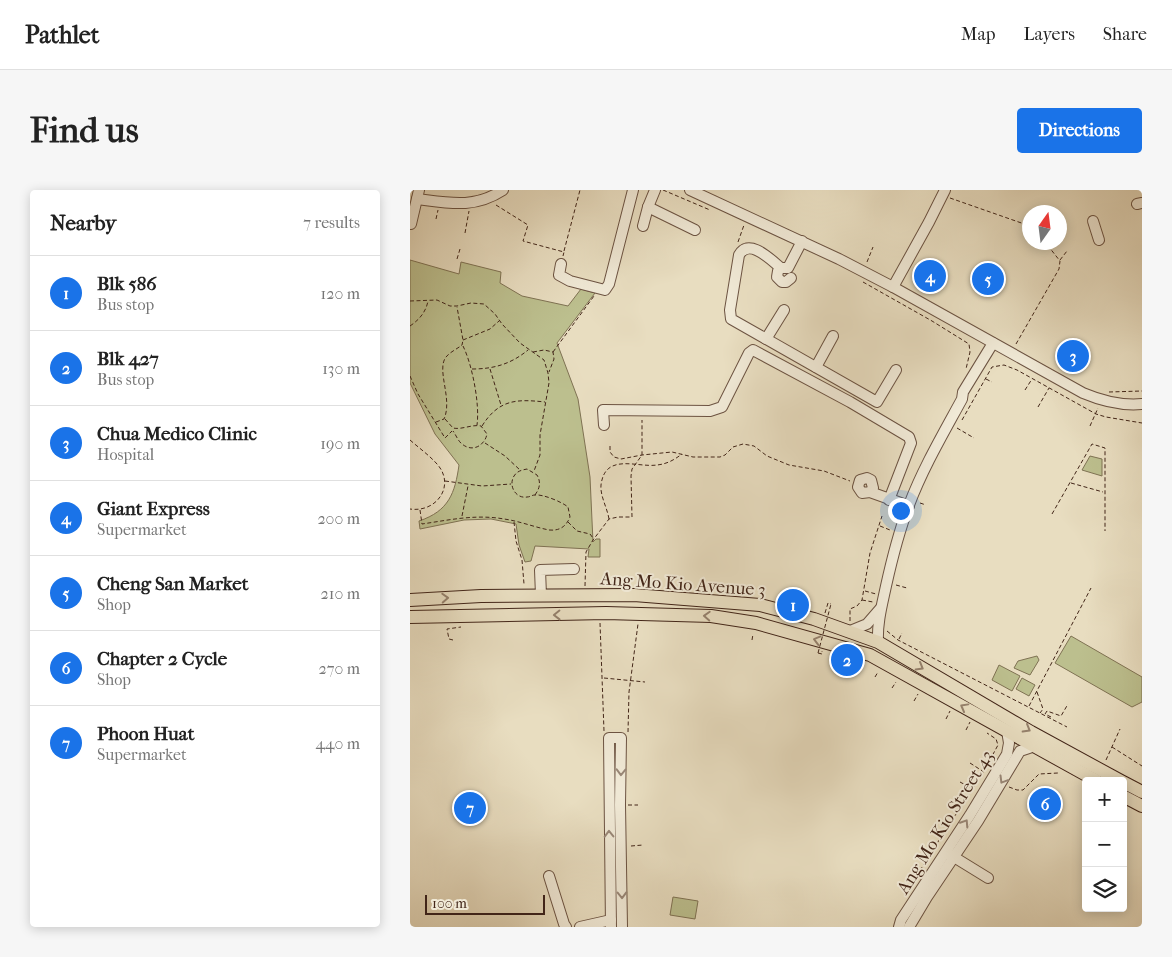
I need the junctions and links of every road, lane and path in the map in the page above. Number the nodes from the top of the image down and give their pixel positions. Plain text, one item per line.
1 (504, 190) edge
2 (580, 190) edge
3 (655, 190) edge
4 (690, 190) edge
5 (631, 191) edge
6 (946, 193) edge
7 (418, 195) edge
8 (487, 199) junction
9 (470, 203) junction
10 (648, 207) junction
11 (1093, 221) dead end
12 (1022, 223) edge
13 (411, 224) edge
14 (643, 226) dead end
15 (694, 230) dead end
16 (465, 233) dead end
17 (1099, 240) dead end
18 (802, 241) junction
19 (873, 247) dead end
20 (460, 250) dead end
21 (1051, 250) edge
22 (1068, 251) dead end
23 (564, 252) junction
24 (457, 259) dead end
25 (1060, 261) junction
26 (867, 262) dead end
27 (561, 264) joint
28 (858, 280) dead end
29 (893, 287) junction
30 (600, 288) junction
31 (410, 301) edge
32 (428, 301) junction
33 (457, 306) junction
34 (784, 310) dead end
35 (500, 321) junction
36 (410, 326) edge
37 (833, 336) dead end
38 (766, 339) junction
39 (464, 340) junction
40 (995, 345) junction
41 (462, 346) junction
42 (1014, 347) dead end
43 (529, 350) junction
44 (532, 352) junction
45 (553, 352) junction
46 (970, 352) dead end
47 (816, 367) junction
48 (490, 368) junction
49 (471, 369) junction
50 (896, 370) dead end
51 (548, 373) junction
52 (410, 376) edge
53 (1032, 378) junction
54 (987, 379) dead end
55 (992, 382) dead end
56 (1049, 388) junction
57 (1025, 390) dead end
58 (546, 402) junction
59 (1142, 404) edge
60 (502, 406) junction
61 (1038, 407) dead end
62 (642, 410) junction
63 (1096, 414) junction
64 (444, 419) junction
65 (962, 419) dead end
66 (436, 422) junction
67 (1142, 423) edge
68 (477, 425) junction
69 (604, 425) dead end
70 (481, 426) junction
71 (1090, 426) dead end
72 (453, 430) junction
73 (960, 430) dead end
74 (974, 438) dead end
75 (410, 440) edge
76 (484, 442) junction
77 (610, 446) dead end
78 (683, 454) junction
79 (642, 455) junction
80 (635, 464) junction
81 (520, 470) junction
82 (534, 472) junction
83 (444, 481) junction
84 (1070, 483) junction
85 (512, 484) junction
86 (858, 484) joint
87 (468, 485) junction
88 (1104, 493) junction
89 (535, 495) junction
90 (889, 500) junction
91 (913, 504) junction
92 (926, 505) dead end
93 (410, 509) edge
94 (420, 510) junction
95 (1052, 514) dead end
96 (882, 516) dead end
97 (462, 518) junction
98 (609, 519) junction
99 (514, 521) junction
100 (568, 522) junction
101 (879, 526) junction
102 (892, 530) dead end
103 (1104, 531) dead end
104 (598, 533) dead end
105 (593, 540) dead end
106 (574, 569) dead end
107 (524, 585) dead end
108 (897, 585) dead end
109 (907, 588) dead end
110 (1091, 588) dead end
111 (865, 591) junction
112 (876, 594) dead end
113 (541, 595) junction
114 (410, 600) edge
115 (862, 600) junction
116 (877, 605) junction
117 (824, 616) dead end
118 (410, 617) edge
119 (641, 621) dead end
120 (600, 622) dead end
121 (850, 626) junction
122 (877, 628) junction
123 (447, 629) dead end
124 (754, 633) dead end
125 (902, 633) dead end
126 (453, 640) dead end
127 (752, 640) dead end
128 (898, 640) junction
129 (878, 642) junction
130 (815, 646) dead end
131 (823, 648) dead end
132 (818, 653) dead end
133 (879, 670) dead end
134 (876, 677) dead end
135 (602, 678) junction
136 (898, 679) dead end
137 (630, 680) junction
138 (645, 682) dead end
139 (892, 688) dead end
140 (1037, 692) junction
141 (918, 694) dead end
142 (914, 701) dead end
143 (1068, 704) dead end
144 (1028, 707) junction
145 (950, 712) dead end
146 (1040, 714) junction
147 (1061, 716) junction
148 (1051, 717) dead end
149 (946, 719) dead end
150 (1058, 722) junction
151 (969, 724) dead end
152 (628, 726) dead end
153 (1067, 727) dead end
154 (1120, 729) dead end
155 (966, 730) dead end
156 (1007, 730) junction
157 (606, 738) junction
158 (998, 745) dead end
159 (1035, 746) junction
160 (1112, 747) junction
161 (970, 763) dead end
162 (1142, 766) edge
163 (984, 772) junction
164 (1058, 773) dead end
165 (1099, 775) edge
166 (960, 782) dead end
167 (1127, 784) edge
168 (1009, 787) dead end
169 (978, 791) junction
170 (1142, 792) edge
171 (1127, 798) edge
172 (629, 805) dead end
173 (638, 805) dead end
174 (1142, 806) edge
175 (643, 845) dead end
176 (632, 846) dead end
177 (950, 855) junction
178 (549, 876) dead end
179 (988, 878) dead end
180 (906, 894) dead end
181 (923, 895) junction
182 (611, 924) edge
183 (566, 927) edge
184 (580, 927) edge
185 (622, 927) edge
186 (899, 927) edge
187 (909, 927) edge

1 - 8 street
2 - 23 path
3 - 10 street
4 - 18 street
5 - 30 street
6 - 12 path
6 - 29 street
7 - 9 street
7 - 13 street
8 - 9 street
8 - 23 path
9 - 16 path
10 - 14 street
10 - 15 street
11 - 17 street
18 - 29 street
18 - 38 street
19 - 26 path
20 - 24 path
21 - 25 path
22 - 25 path
23 - 27 path
25 - 42 path
27 - 30 street
28 - 46 path
29 - 40 street
30 - 45 path
31 - 32 path
32 - 33 path
32 - 36 path
33 - 35 path
33 - 39 path
34 - 38 street
35 - 39 path
35 - 43 path
37 - 47 street
38 - 47 street
39 - 41 path
40 - 59 street
40 - 91 street
41 - 49 path
41 - 64 path
43 - 44 path
43 - 48 path
44 - 45 path
44 - 51 path
45 - 51 path
47 - 50 street
48 - 49 path
48 - 60 path
49 - 68 path
51 - 58 path
52 - 66 path
53 - 56 path
53 - 57 path
53 - 65 path
54 - 55 path
56 - 61 path
56 - 63 path
58 - 60 path
58 - 82 path
60 - 70 path
62 - 69 street
62 - 79 path
62 - 90 street
63 - 67 path
63 - 71 path
64 - 66 path
64 - 72 path
66 - 72 path
68 - 70 path
68 - 72 path
70 - 76 path
72 - 76 path
73 - 74 path
75 - 83 path
76 - 81 path
77 - 79 path
78 - 79 path
78 - 80 path
78 - 86 path
79 - 80 path
80 - 98 path
80 - 98 path
81 - 82 path
81 - 85 path
82 - 89 path
83 - 87 path
83 - 94 path
84 - 88 path
84 - 88 path
84 - 95 path
85 - 87 path
85 - 89 path
86 - 90 street
87 - 97 path
88 - 103 path
89 - 100 path
90 - 91 street
91 - 92 path
91 - 116 street
93 - 94 path
94 - 97 path
96 - 101 path
97 - 99 path
98 - 104 path
99 - 100 path
99 - 107 path
100 - 105 path
101 - 102 path
101 - 111 path
106 - 113 street
108 - 109 path
110 - 140 path
111 - 112 path
111 - 115 path
114 -> 113 main road, Ang Mo Kio Avenue 3
113 - 121 main road, Ang Mo Kio Avenue 3
115 - 116 path
115 - 121 path
116 - 121 street
116 - 122 street
117 - 132 path, bridge
156 -> 118 main road, Ang Mo Kio Avenue 3
119 - 137 path
120 - 135 path
121 - 129 main road, Ang Mo Kio Avenue 3
122 - 128 path
122 - 129 street
123 - 126 path
124 - 127 path
125 - 128 path
128 - 144 path
129 -> 165 main road, Ang Mo Kio Avenue 3
130 - 131 path
133 - 134 path
135 - 137 path
135 - 157 path
136 - 139 path
137 - 138 path
137 - 152 path
140 - 144 path
140 - 146 path
141 - 142 path
143 - 147 path
144 - 146 path
145 - 149 path
146 - 150 path
147 - 148 path
147 - 150 path
150 - 153 path
151 - 155 path
154 - 160 path
156 - 159 main road, Ang Mo Kio Avenue 3
156 - 169 street, Ang Mo Kio Street 43
182 -> 157 street
157 -> 185 street
158 - 163 path
159 - 165 main road, Ang Mo Kio Avenue 3
159 -> 177 street, Ang Mo Kio Street 43
160 - 162 path
160 - 165 path
161 - 163 path
163 - 169 path
164 - 168 path
166 - 169 path
167 - 170 main road, Ang Mo Kio Avenue 3
177 -> 169 street, Ang Mo Kio Street 43
169 - 180 path
171 - 174 main road
172 - 173 path
175 - 176 path
177 - 179 street
177 - 181 street, Ang Mo Kio Street 43
178 - 183 street
181 - 186 street, Ang Mo Kio Street 43
181 - 187 street, Ang Mo Kio Street 43
182 - 184 street

